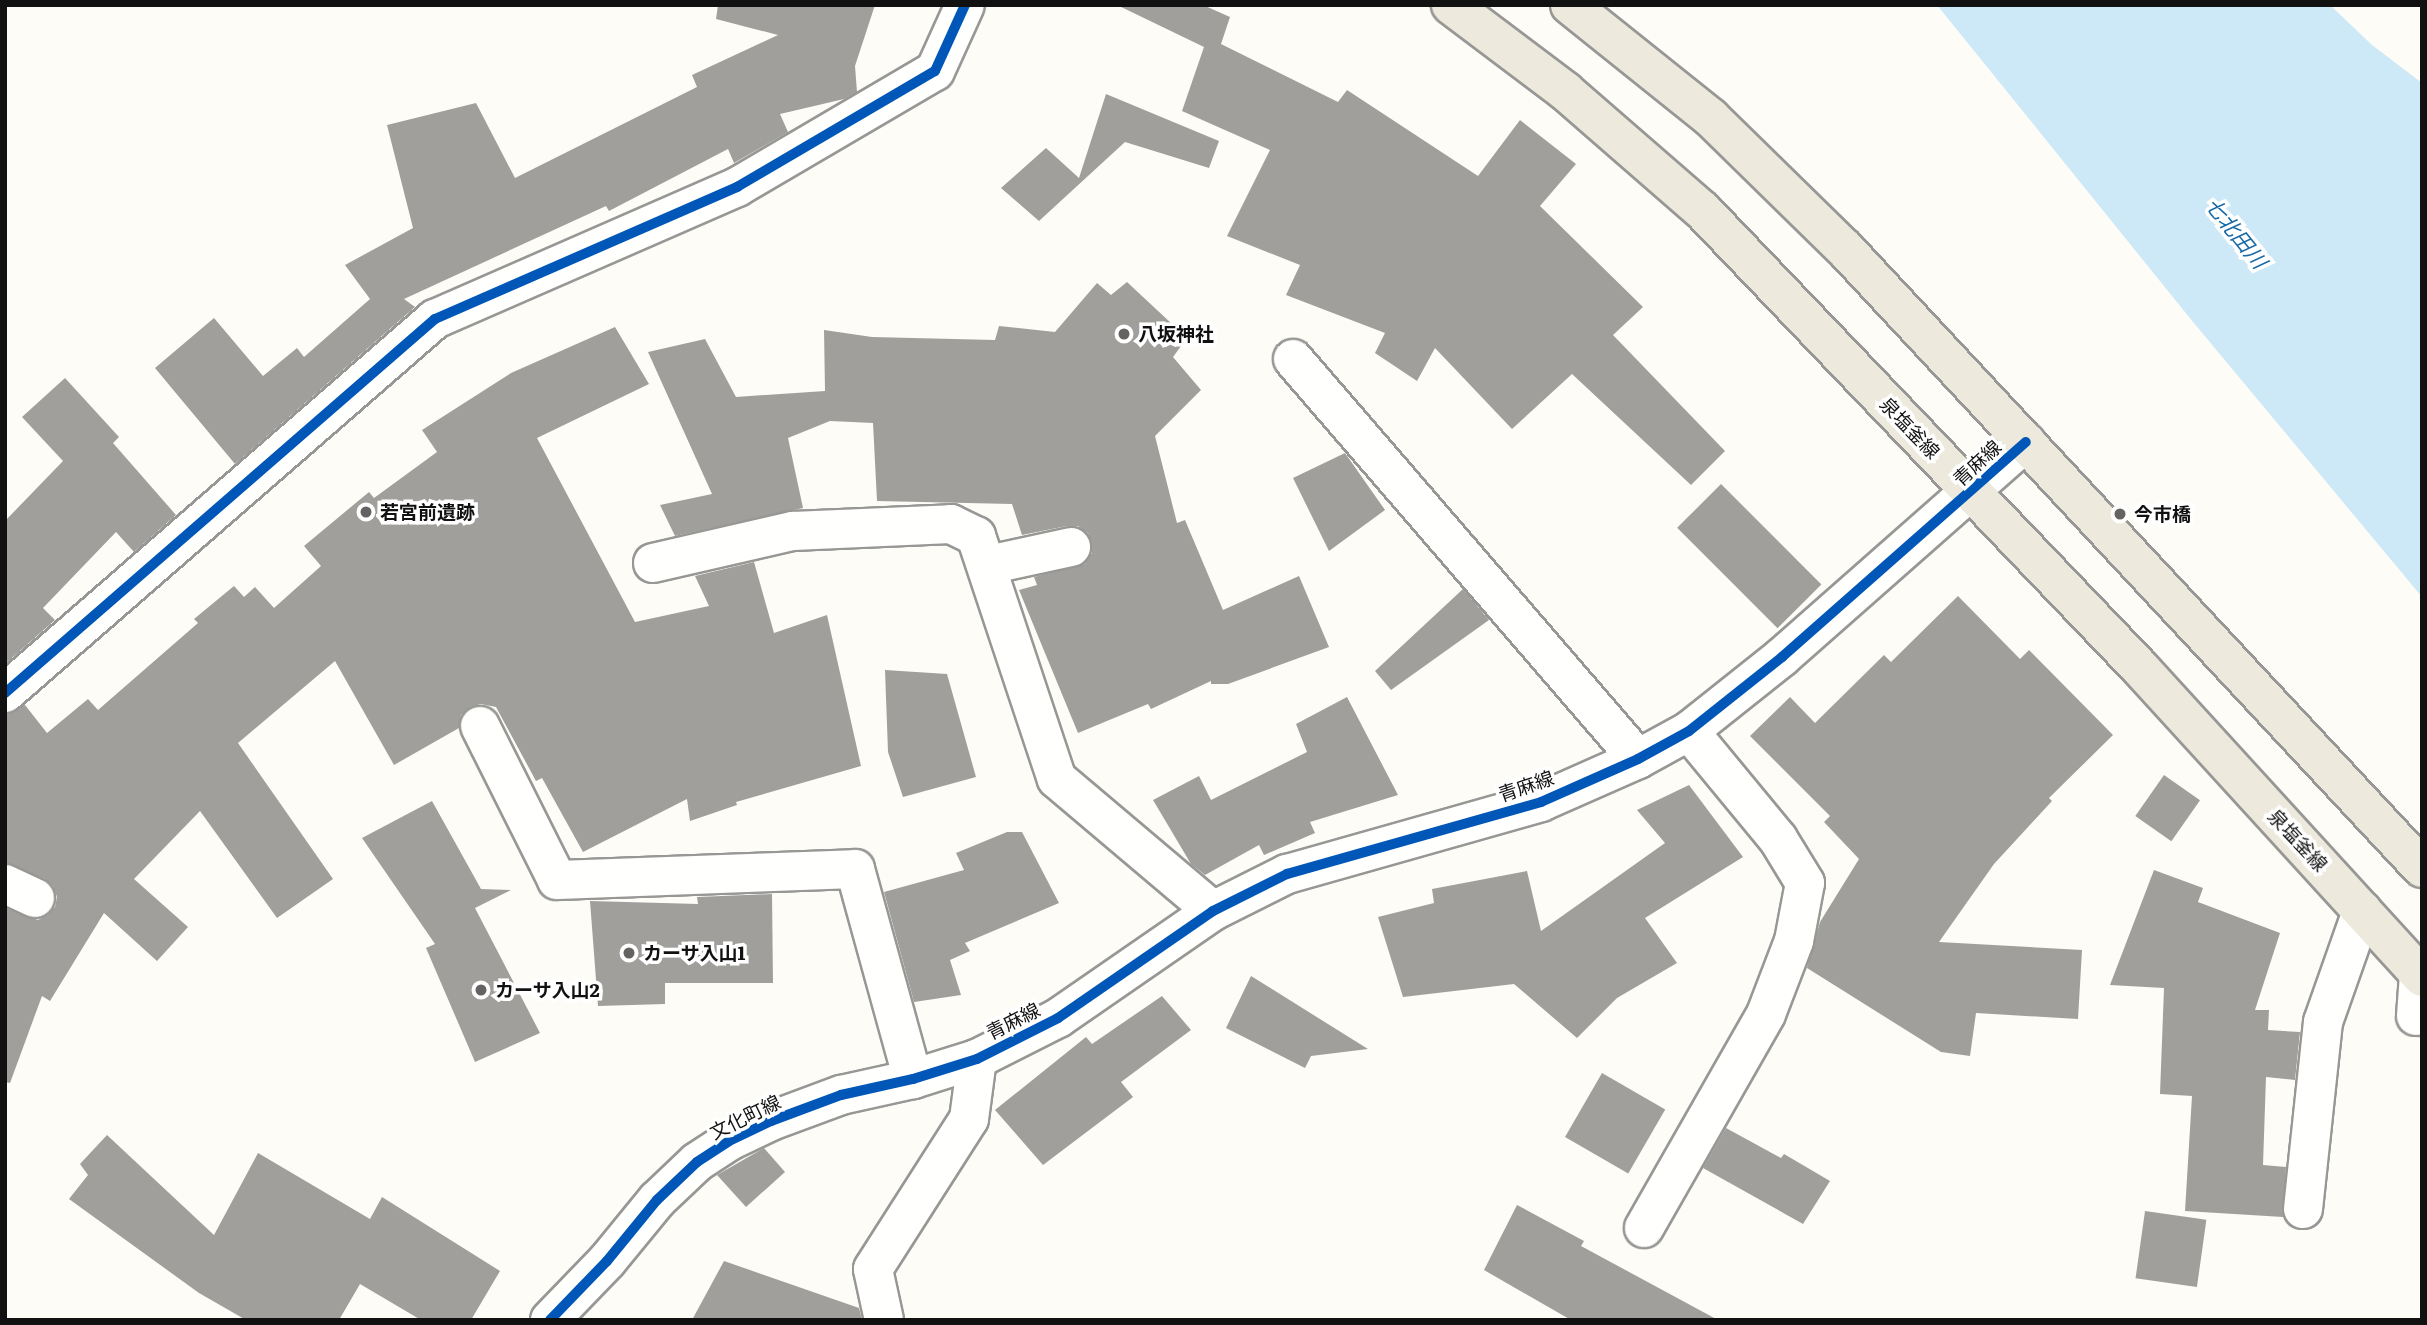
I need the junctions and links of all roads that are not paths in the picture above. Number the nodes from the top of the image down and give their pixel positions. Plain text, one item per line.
1 (965, 5) edge
2 (1451, 5) edge
3 (1570, 5) edge
4 (1293, 359) dead end
5 (2026, 442) junction
6 (1972, 492) junction
7 (1071, 547) dead end
8 (653, 563) dead end
9 (988, 565) junction
10 (5, 694) edge
11 (480, 726) dead end
12 (1689, 731) junction
13 (1638, 758) junction
14 (2422, 868) edge
15 (1213, 911) junction
16 (2362, 911) junction
17 (2421, 972) edge
18 (2416, 1016) dead end
19 (977, 1059) junction
20 (913, 1079) junction
21 (2303, 1209) dead end
22 (1644, 1228) dead end
23 (550, 1320) edge
24 (884, 1320) edge

1 - 10 street
2 - 6 main road, 泉塩釜線
3 - 5 main road
4 - 13 street
5 - 6 street, 青麻線
5 - 14 main road
6 - 12 street, 青麻線
6 - 16 main road, 泉塩釜線
7 - 9 street
8 - 9 street
9 - 15 street
11 - 20 street
12 - 13 street, 青麻線
12 - 22 street
13 - 15 street, 青麻線
15 - 19 street, 青麻線
16 - 17 main road, 泉塩釜線
16 - 21 street
17 - 18 street
19 - 20 street, 文化町線
19 - 24 street, 青麻線
20 - 23 street, 文化町線

